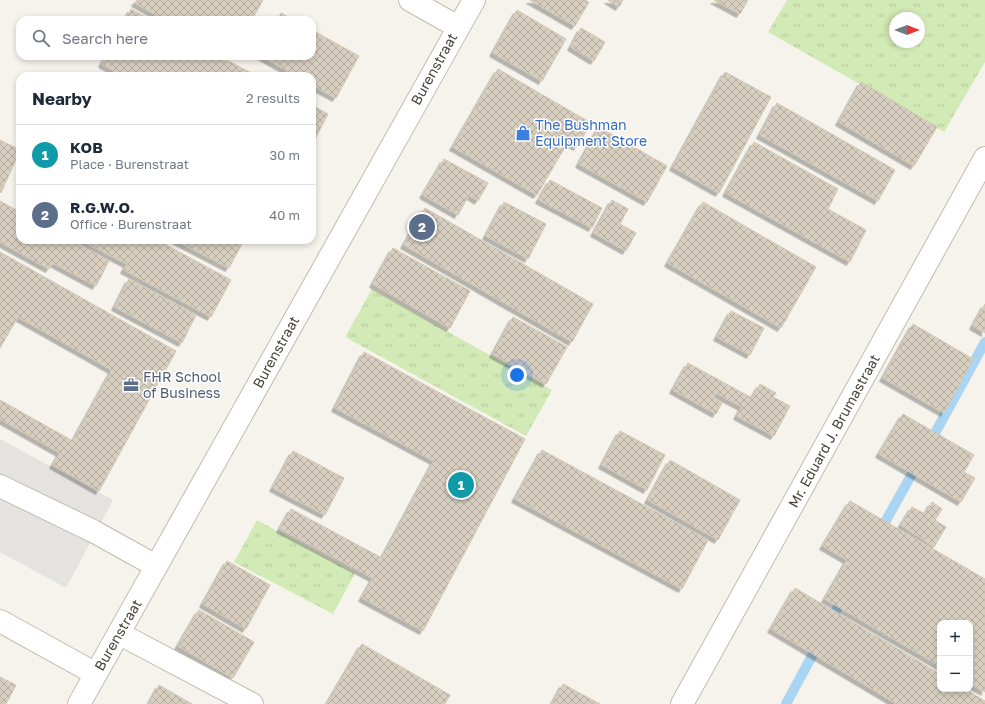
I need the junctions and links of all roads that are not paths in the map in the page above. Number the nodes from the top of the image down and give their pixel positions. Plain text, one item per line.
1 (410, 0) edge
2 (474, 0) edge
3 (458, 27) junction
4 (985, 158) edge
5 (0, 486) edge
6 (156, 566) junction
7 (0, 621) edge
8 (120, 634) junction
9 (96, 674) junction
10 (79, 704) edge
11 (252, 704) edge
12 (682, 704) edge

1 - 3 street
2 - 3 street, Burenstraat
3 - 6 street, Burenstraat
4 - 12 street, Mr. Eduard J. Brumastraat
5 - 6 street
6 - 8 street, Burenstraat
7 - 9 street
8 - 9 street, Burenstraat
8 - 11 street
9 - 10 street, Burenstraat

